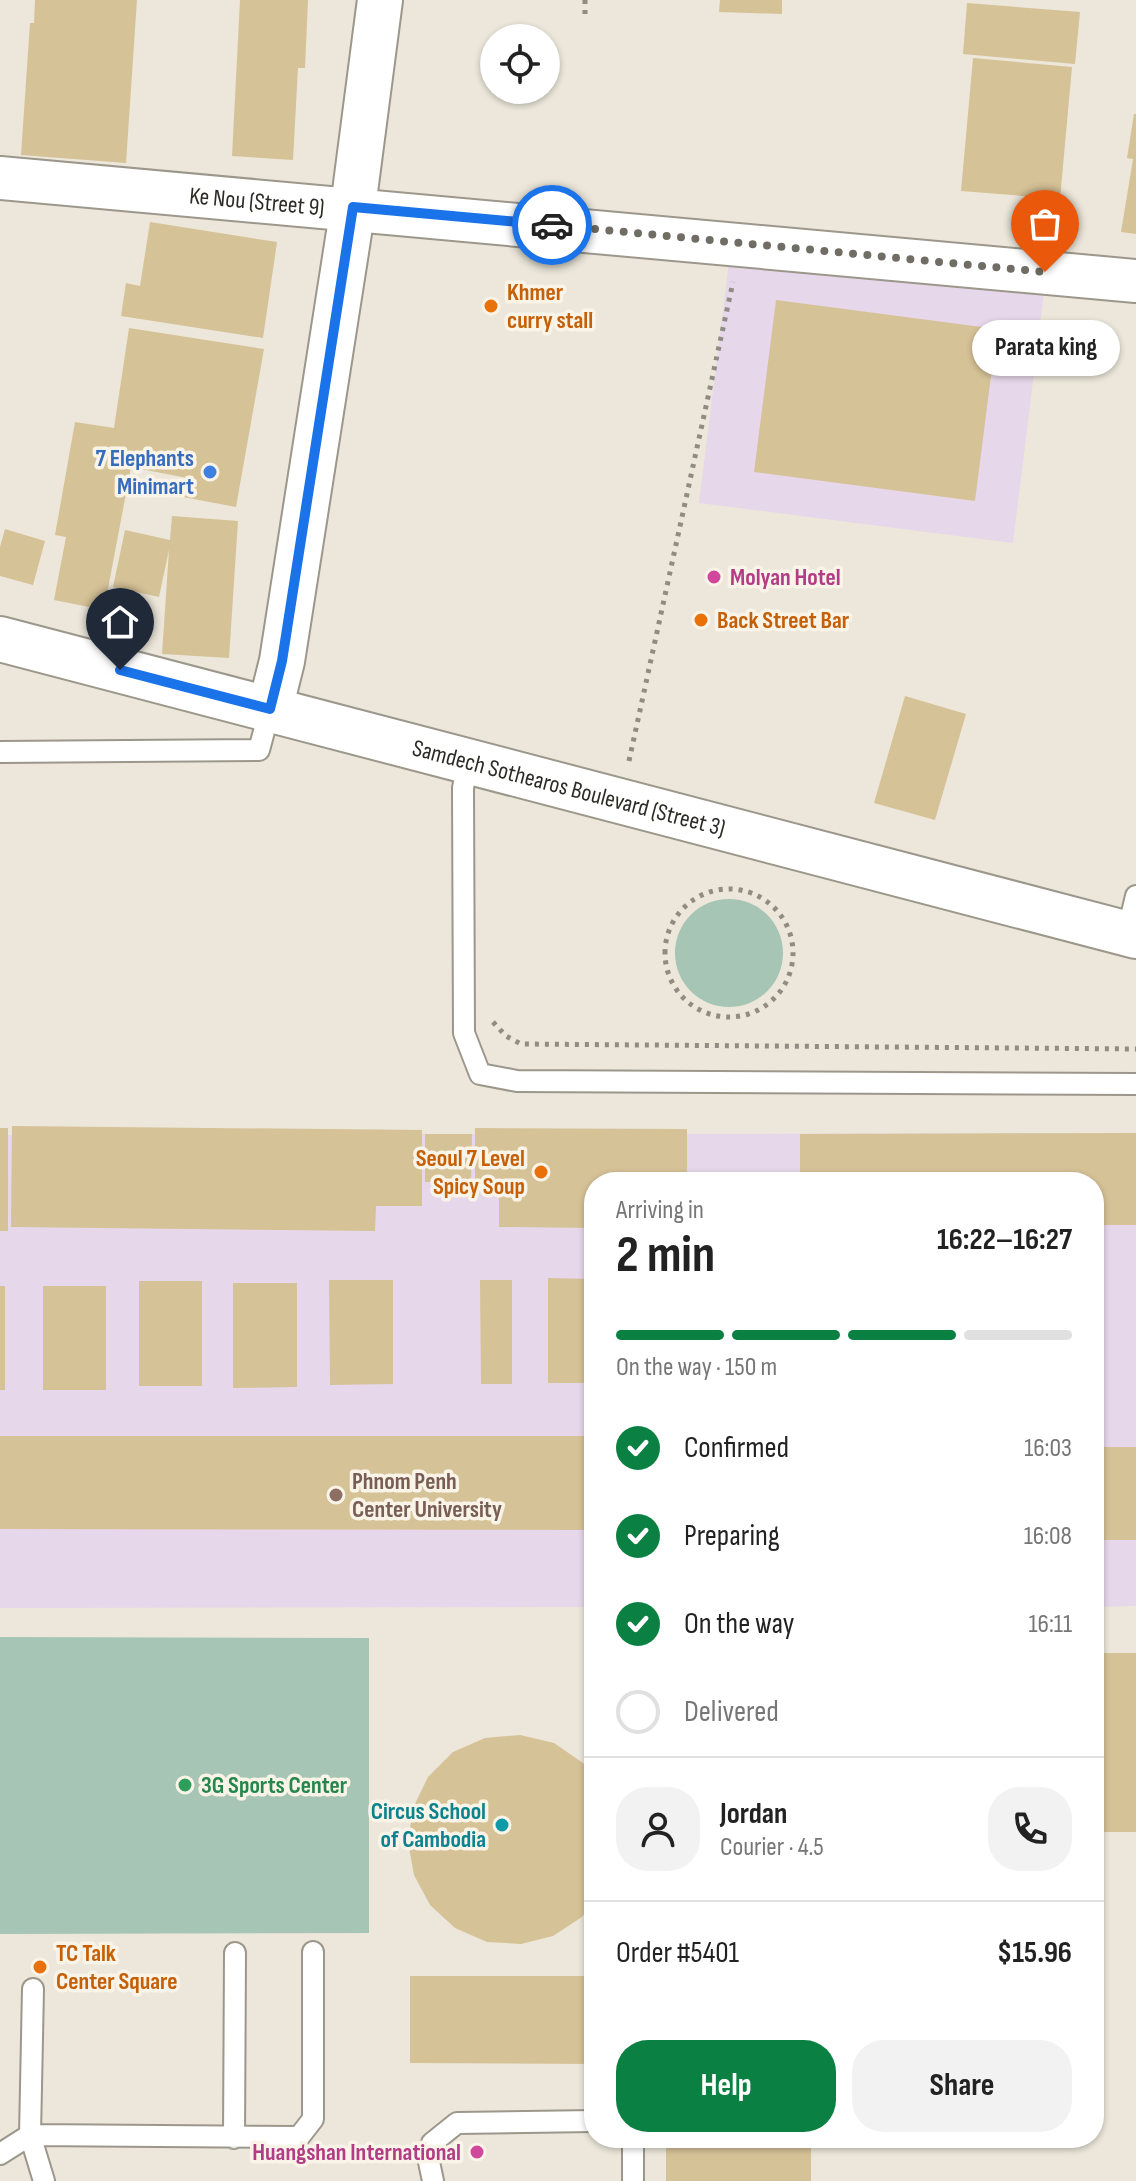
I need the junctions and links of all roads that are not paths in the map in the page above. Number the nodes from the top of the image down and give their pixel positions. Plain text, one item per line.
1 (380, 0) edge
2 (0, 178) edge
3 (353, 207) junction
4 (1136, 281) edge
5 (0, 639) edge
6 (270, 709) junction
7 (0, 752) edge
8 (468, 761) junction
9 (1133, 922) edge
10 (1136, 1084) edge
11 (313, 1952) dead end
12 (235, 1953) dead end
13 (33, 1989) dead end
14 (584, 2121) edge
15 (30, 2135) junction
16 (234, 2138) junction
17 (633, 2148) edge
18 (0, 2154) edge
19 (44, 2181) edge
20 (433, 2181) edge
21 (633, 2181) edge

1 - 3 street
2 - 3 street, Ke Nou (Street 9)
3 - 4 street, Ke Nou (Street 9)
3 - 6 street
5 - 6 street, Samdech Sothearos Boulevard (Street 3)
6 - 7 lane
6 - 8 street, Samdech Sothearos Boulevard (Street 3)
8 - 9 street, Samdech Sothearos Boulevard (Street 3)
8 - 10 lane
11 - 16 lane
12 - 16 lane
13 - 15 lane
14 - 20 lane
15 - 16 lane
15 - 18 lane
15 - 19 lane
17 - 21 lane

